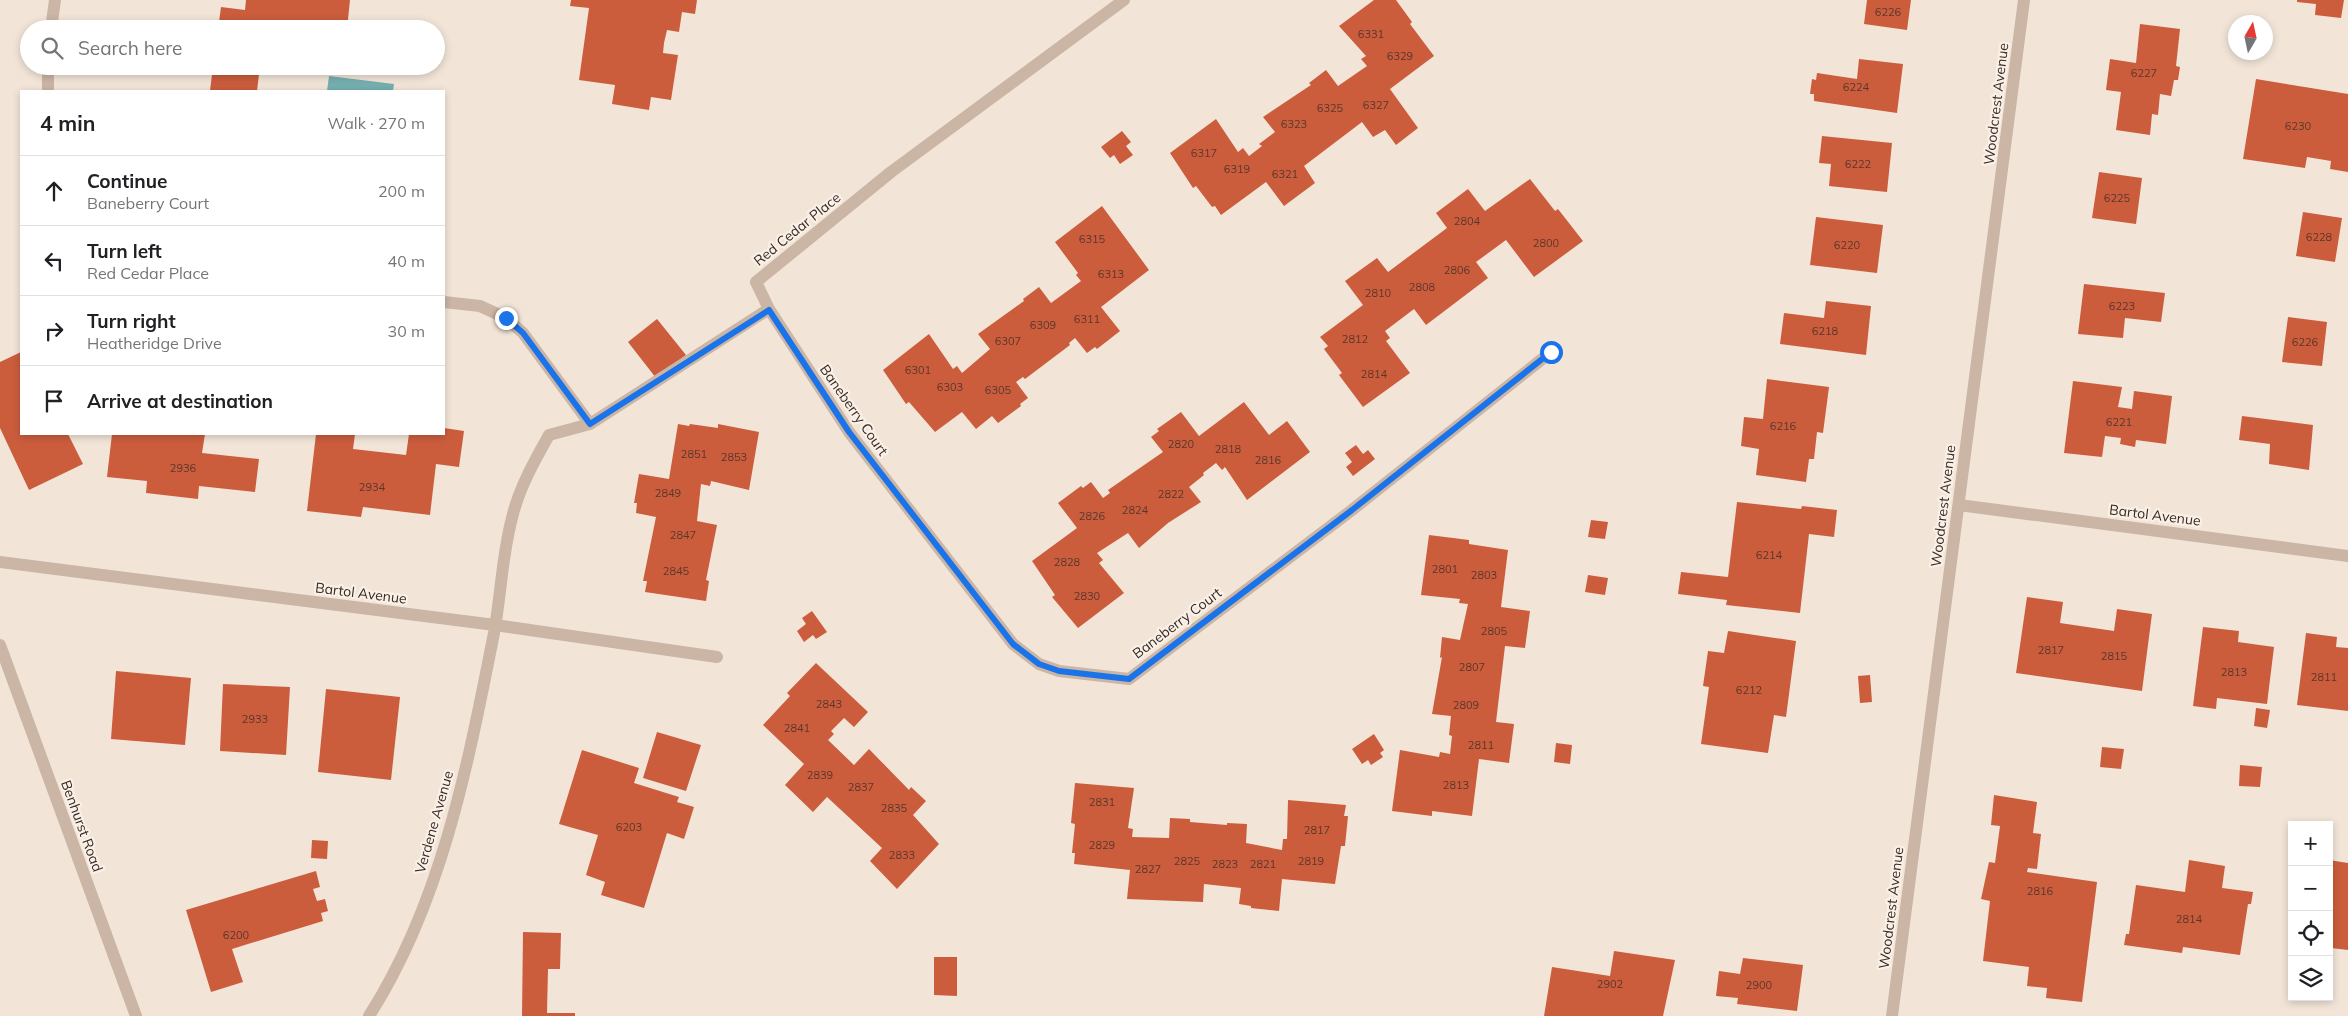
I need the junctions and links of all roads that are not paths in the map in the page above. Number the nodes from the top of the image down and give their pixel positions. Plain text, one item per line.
1 (55, 0) edge
2 (1124, 0) edge
3 (2024, 0) edge
4 (52, 20) edge
5 (48, 75) edge
6 (48, 90) edge
7 (445, 302) edge
8 (769, 310) junction
9 (1551, 352) dead end
10 (590, 424) junction
11 (1959, 505) junction
12 (2348, 556) edge
13 (0, 562) edge
14 (495, 625) junction
15 (0, 645) edge
16 (717, 657) dead end
17 (136, 1016) edge
18 (369, 1016) edge
19 (1892, 1016) edge

1 - 4 street
2 - 8 street, Red Cedar Place
3 - 11 street, Woodcrest Avenue
5 - 6 street
7 - 10 street
8 - 9 street, Baneberry Court
8 - 10 street
10 - 14 street
11 - 12 street, Bartol Avenue
11 - 19 street, Woodcrest Avenue
13 - 14 street, Bartol Avenue
14 - 16 street, Bartol Avenue
14 - 18 street, Verdene Avenue
15 - 17 street, Benhurst Road

